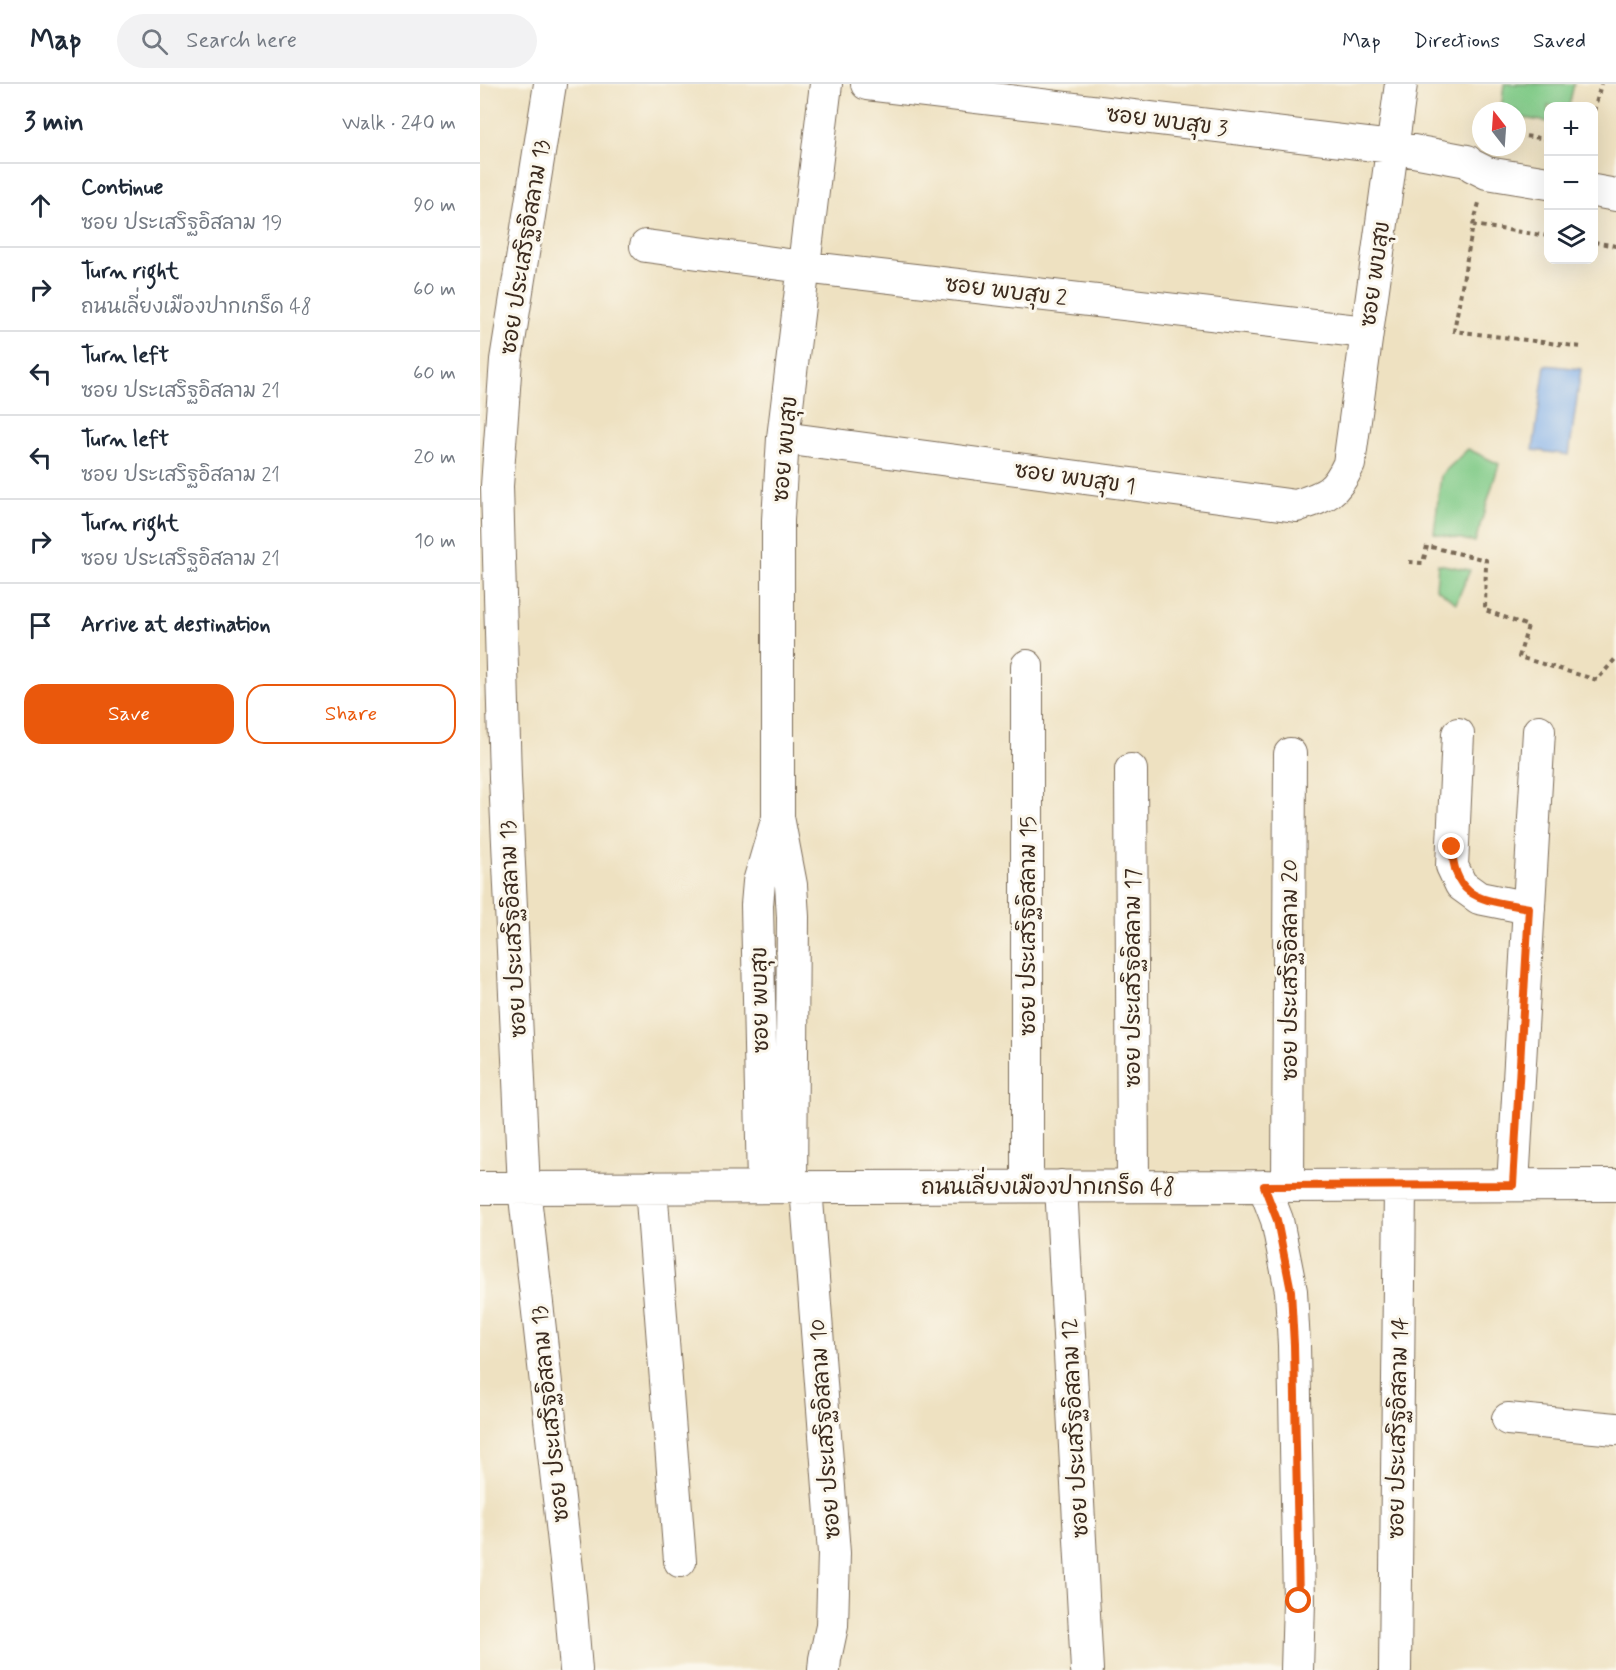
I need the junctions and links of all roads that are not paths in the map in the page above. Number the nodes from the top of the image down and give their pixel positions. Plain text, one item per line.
1 (550, 84) edge
2 (826, 84) edge
3 (867, 84) edge
4 (1401, 84) edge
5 (1392, 147) junction
6 (1544, 182) edge
7 (1598, 192) edge
8 (1616, 195) edge
9 (646, 246) dead end
10 (802, 267) junction
11 (1366, 332) junction
12 (783, 438) junction
13 (1349, 464) joint
14 (1027, 666) dead end
15 (1539, 731) dead end
16 (1458, 734) dead end
17 (1290, 754) dead end
18 (1131, 770) dead end
19 (1529, 908) junction
20 (1513, 1185) junction
21 (1616, 1185) edge
22 (1027, 1186) junction
23 (1061, 1186) junction
24 (1133, 1186) junction
25 (1276, 1186) junction
26 (1400, 1186) junction
27 (651, 1187) junction
28 (787, 1187) junction
29 (480, 1188) edge
30 (524, 1188) junction
31 (1508, 1419) dead end
32 (1616, 1429) edge
33 (680, 1561) dead end
34 (576, 1670) edge
35 (824, 1670) edge
36 (1087, 1670) edge
37 (1297, 1670) edge
38 (1395, 1670) edge

1 - 30 street, ซอย ประเสริฐอิสลาม 13
2 - 10 street, ซอย พบสุข
3 - 5 street, ซอย พบสุข 3
4 - 5 street, ซอย พบสุข
5 - 6 street, ซอย พบสุข 3
5 - 11 street, ซอย พบสุข
7 - 8 street
9 - 10 street, ซอย พบสุข 2
10 - 11 street, ซอย พบสุข 2
10 - 12 street, ซอย พบสุข
11 - 13 street, ซอย พบสุข
12 - 13 street, ซอย พบสุข 1
12 - 28 street, ซอย พบสุข
14 - 22 street, ซอย ประเสริฐอิสลาม 15
15 - 19 street
16 - 19 street
17 - 25 street, ซอย ประเสริฐอิสลาม 20
18 - 24 street, ซอย ประเสริฐอิสลาม 17
19 - 20 street
20 - 21 street, ถนนเลี่ยงเมืองปากเกร็ด 48
20 - 26 street, ถนนเลี่ยงเมืองปากเกร็ด 48
22 - 23 street, ถนนเลี่ยงเมืองปากเกร็ด 48
22 - 28 street, ถนนเลี่ยงเมืองปากเกร็ด 48
23 - 24 street, ถนนเลี่ยงเมืองปากเกร็ด 48
23 - 36 street, ซอย ประเสริฐอิสลาม 12
24 - 25 street, ถนนเลี่ยงเมืองปากเกร็ด 48
25 - 26 street, ถนนเลี่ยงเมืองปากเกร็ด 48
25 - 37 street
26 - 38 street, ซอย ประเสริฐอิสลาม 14
27 - 28 street, ถนนเลี่ยงเมืองปากเกร็ด 48
27 - 30 street, ถนนเลี่ยงเมืองปากเกร็ด 48
27 - 33 street
28 - 35 street, ซอย ประเสริฐอิสลาม 10
29 - 30 street, ถนนเลี่ยงเมืองปากเกร็ด 48
30 - 34 street, ซอย ประเสริฐอิสลาม 13
31 - 32 street

